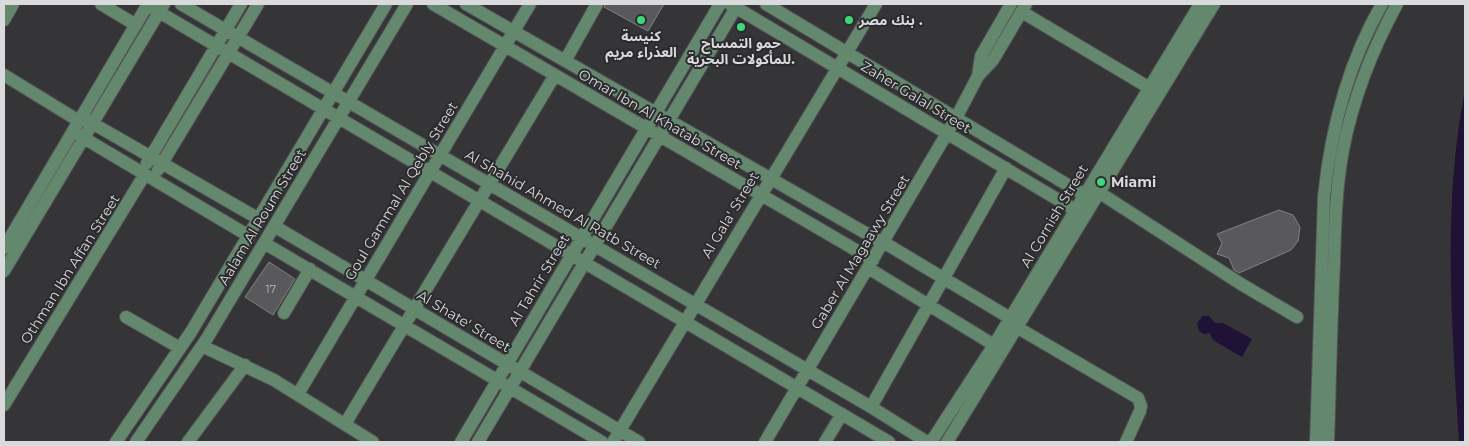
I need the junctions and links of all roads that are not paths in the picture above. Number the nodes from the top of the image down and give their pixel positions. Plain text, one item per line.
1 (13, 4) edge
2 (101, 4) edge
3 (182, 4) edge
4 (241, 4) edge
5 (258, 4) edge
6 (386, 4) edge
7 (406, 4) edge
8 (433, 4) edge
9 (466, 4) edge
10 (530, 4) edge
11 (598, 4) edge
12 (720, 4) edge
13 (766, 4) edge
14 (876, 4) edge
15 (1200, 4) edge
16 (1214, 4) edge
17 (1382, 4) edge
18 (1397, 4) edge
19 (148, 5) edge
20 (735, 5) edge
21 (1008, 5) edge
22 (161, 8) edge
23 (1024, 8) edge
24 (4, 20) edge
25 (136, 25) junction
26 (226, 30) junction
27 (514, 32) junction
28 (238, 37) junction
29 (216, 46) junction
30 (505, 46) junction
31 (846, 51) junction
32 (228, 53) junction
33 (565, 61) junction
34 (837, 66) junction
35 (4, 75) edge
36 (555, 75) junction
37 (978, 76) junction
38 (1148, 87) junction
39 (334, 93) junction
40 (349, 101) junction
41 (324, 109) junction
42 (656, 113) junction
43 (339, 118) junction
44 (956, 118) junction
45 (669, 120) junction
46 (82, 126) junction
47 (647, 128) junction
48 (947, 133) junction
49 (660, 136) junction
50 (440, 155) junction
51 (150, 157) junction
52 (162, 164) junction
53 (1006, 168) junction
54 (430, 172) junction
55 (147, 175) junction
56 (770, 178) junction
57 (491, 184) junction
58 (760, 194) junction
59 (1093, 197) junction
60 (481, 201) junction
61 (1080, 213) junction
62 (258, 219) junction
63 (274, 226) junction
64 (249, 236) junction
65 (582, 238) junction
66 (883, 242) junction
67 (264, 243) junction
68 (595, 245) junction
69 (4, 248) edge
70 (572, 254) junction
71 (585, 262) junction
72 (870, 264) junction
73 (310, 269) junction
74 (4, 271) edge
75 (944, 278) junction
76 (366, 280) junction
77 (356, 297) junction
78 (695, 304) junction
79 (929, 305) junction
80 (414, 309) junction
81 (204, 310) junction
82 (284, 313) dead end
83 (126, 317) dead end
84 (1297, 317) dead end
85 (219, 318) junction
86 (685, 321) junction
87 (1014, 323) junction
88 (404, 325) junction
89 (191, 332) junction
90 (204, 343) junction
91 (994, 345) junction
92 (180, 348) junction
93 (507, 364) junction
94 (244, 365) junction
95 (808, 370) junction
96 (520, 372) junction
97 (497, 380) junction
98 (798, 387) junction
99 (510, 388) junction
100 (298, 394) junction
101 (4, 405) edge
102 (871, 407) junction
103 (842, 414) junction
104 (345, 424) junction
105 (619, 431) junction
106 (869, 437) edge
107 (358, 438) edge
108 (116, 442) edge
109 (136, 442) edge
110 (188, 442) edge
111 (373, 442) edge
112 (461, 442) edge
113 (478, 442) edge
114 (602, 442) edge
115 (612, 442) edge
116 (639, 442) edge
117 (765, 442) edge
118 (826, 442) edge
119 (889, 442) edge
120 (928, 442) edge
121 (931, 442) edge
122 (947, 442) edge
123 (1126, 442) edge
124 (1316, 442) edge
125 (1328, 442) edge

1 - 24 street
2 - 25 street
3 - 26 street, Al Shahid Ahmed Al Ratb Street
4 - 26 street, Othman Ibn Affan Street
5 - 28 street, Othman Ibn Affan Street
6 - 39 street, Aalam Al Roum Street
7 - 40 street, Aalam Al Roum Street
8 - 30 street, Omar Ibn Al Khatab Street
9 - 27 street, Omar Ibn Al Khatab Street
10 - 27 street, Goul Gammal Al Qebly Street
11 - 33 street
12 - 42 street, Al Tahrir Street
13 - 31 street, Zaher Galal Street
14 - 31 street, Al Gala' Street
15 - 38 street, Al Cornish Street
16 - 59 street, Al Cornish Street
17 - 124 street
18 - 125 street
19 - 22 street
19 - 25 street
20 - 34 street, Zaher Galal Street
20 - 45 street
21 - 37 street, Gaber Al Magaawy Street
22 - 29 street
22 - 46 street
23 - 37 street, Gaber Al Magaawy Street
23 - 38 street
25 - 46 street
26 - 28 street, Al Shahid Ahmed Al Ratb Street
26 - 29 street, Othman Ibn Affan Street
27 - 30 street, Goul Gammal Al Qebly Street
27 - 33 street, Omar Ibn Al Khatab Street
28 - 32 street, Othman Ibn Affan Street
28 - 39 street, Al Shahid Ahmed Al Ratb Street
29 - 32 street
29 - 51 street, Othman Ibn Affan Street
30 - 36 street, Omar Ibn Al Khatab Street
30 - 50 street, Goul Gammal Al Qebly Street
31 - 34 street, Al Gala' Street
31 - 44 street, Zaher Galal Street
32 - 41 street
32 - 52 street, Othman Ibn Affan Street
33 - 42 street, Omar Ibn Al Khatab Street
34 - 48 street, Zaher Galal Street
34 - 56 street, Al Gala' Street
35 - 46 street
36 - 47 street, Omar Ibn Al Khatab Street
36 - 57 street
37 - 44 street, Gaber Al Magaawy Street
38 - 59 street, Al Cornish Street
39 - 40 street, Al Shahid Ahmed Al Ratb Street
39 - 41 street, Aalam Al Roum Street
40 - 43 street, Aalam Al Roum Street
40 - 50 street, Al Shahid Ahmed Al Ratb Street
41 - 43 street
41 - 62 street, Aalam Al Roum Street
42 - 45 street, Omar Ibn Al Khatab Street
42 - 47 street, Al Tahrir Street
43 - 54 street
43 - 63 street, Aalam Al Roum Street
44 - 48 street, Gaber Al Magaawy Street
44 - 59 street, Zaher Galal Street
45 - 49 street
45 - 56 street, Omar Ibn Al Khatab Street
46 - 51 street
46 - 55 street
46 - 69 street
46 - 74 street
47 - 49 street, Omar Ibn Al Khatab Street
47 - 65 street, Al Tahrir Street
48 - 53 street, Zaher Galal Street
48 - 66 street, Gaber Al Magaawy Street
49 - 58 street, Omar Ibn Al Khatab Street
49 - 68 street
50 - 54 street, Goul Gammal Al Qebly Street
50 - 57 street, Al Shahid Ahmed Al Ratb Street
51 - 52 street
51 - 55 street, Othman Ibn Affan Street
52 - 55 street, Othman Ibn Affan Street
52 - 62 street
53 - 61 street, Zaher Galal Street
53 - 75 street
54 - 60 street
54 - 76 street, Goul Gammal Al Qebly Street
55 - 64 street
55 - 101 street, Othman Ibn Affan Street
56 - 58 street, Al Gala' Street
56 - 66 street, Omar Ibn Al Khatab Street
57 - 60 street
57 - 65 street, Al Shahid Ahmed Al Ratb Street
58 - 72 street, Omar Ibn Al Khatab Street
58 - 78 street, Al Gala' Street
59 - 61 street, Al Cornish Street
59 - 84 street, Zaher Galal Street
60 - 70 street
60 - 80 street
61 - 87 street, Al Cornish Street
62 - 64 street, Aalam Al Roum Street
63 - 67 street, Aalam Al Roum Street
63 - 76 street, Al Shate' Street
64 - 81 street, Aalam Al Roum Street
65 - 68 street, Al Shahid Ahmed Al Ratb Street
65 - 70 street, Al Tahrir Street
66 - 72 street, Gaber Al Magaawy Street
66 - 75 street, Omar Ibn Al Khatab Street
67 - 73 street
67 - 85 street, Aalam Al Roum Street
68 - 71 street
68 - 78 street, Al Shahid Ahmed Al Ratb Street
70 - 71 street
70 - 93 street, Al Tahrir Street
71 - 86 street
71 - 96 street
72 - 79 street, Omar Ibn Al Khatab Street
72 - 95 street, Gaber Al Magaawy Street
73 - 77 street
73 - 82 street
75 - 79 street
75 - 87 street, Omar Ibn Al Khatab Street
76 - 77 street, Goul Gammal Al Qebly Street
76 - 80 street, Al Shate' Street
77 - 88 street
77 - 100 street, Goul Gammal Al Qebly Street
78 - 86 street, Al Gala' Street
78 - 95 street, Al Shahid Ahmed Al Ratb Street
79 - 91 street, Omar Ibn Al Khatab Street
79 - 102 street
80 - 88 street
80 - 93 street, Al Shate' Street
81 - 85 street
81 - 89 street, Aalam Al Roum Street
83 - 92 street
85 - 90 street, Aalam Al Roum Street
86 - 98 street
86 - 105 street, Al Gala' Street
87 - 91 street, Al Cornish Street
87 - 122 street, Al Cornish Street
87 - 123 street, Omar Ibn Al Khatab Street
88 - 97 street
88 - 104 street
89 - 90 street
89 - 92 street, Aalam Al Roum Street
90 - 94 street
90 - 109 street, Aalam Al Roum Street
91 - 121 street, Al Cornish Street
92 - 108 street, Aalam Al Roum Street
93 - 96 street, Al Shate' Street
93 - 97 street, Al Tahrir Street
94 - 100 street
94 - 110 street
95 - 98 street, Gaber Al Magaawy Street
95 - 102 street, Al Shahid Ahmed Al Ratb Street
96 - 99 street
96 - 105 street, Al Shate' Street
97 - 99 street
97 - 112 street, Al Tahrir Street
98 - 103 street
98 - 117 street, Gaber Al Magaawy Street
99 - 113 street
99 - 114 street
100 - 104 street
102 - 120 street, Al Shahid Ahmed Al Ratb Street
103 - 106 street
103 - 118 street
104 - 107 street
105 - 115 street, Al Gala' Street
105 - 116 street, Al Shate' Street
106 - 119 street
107 - 111 street

